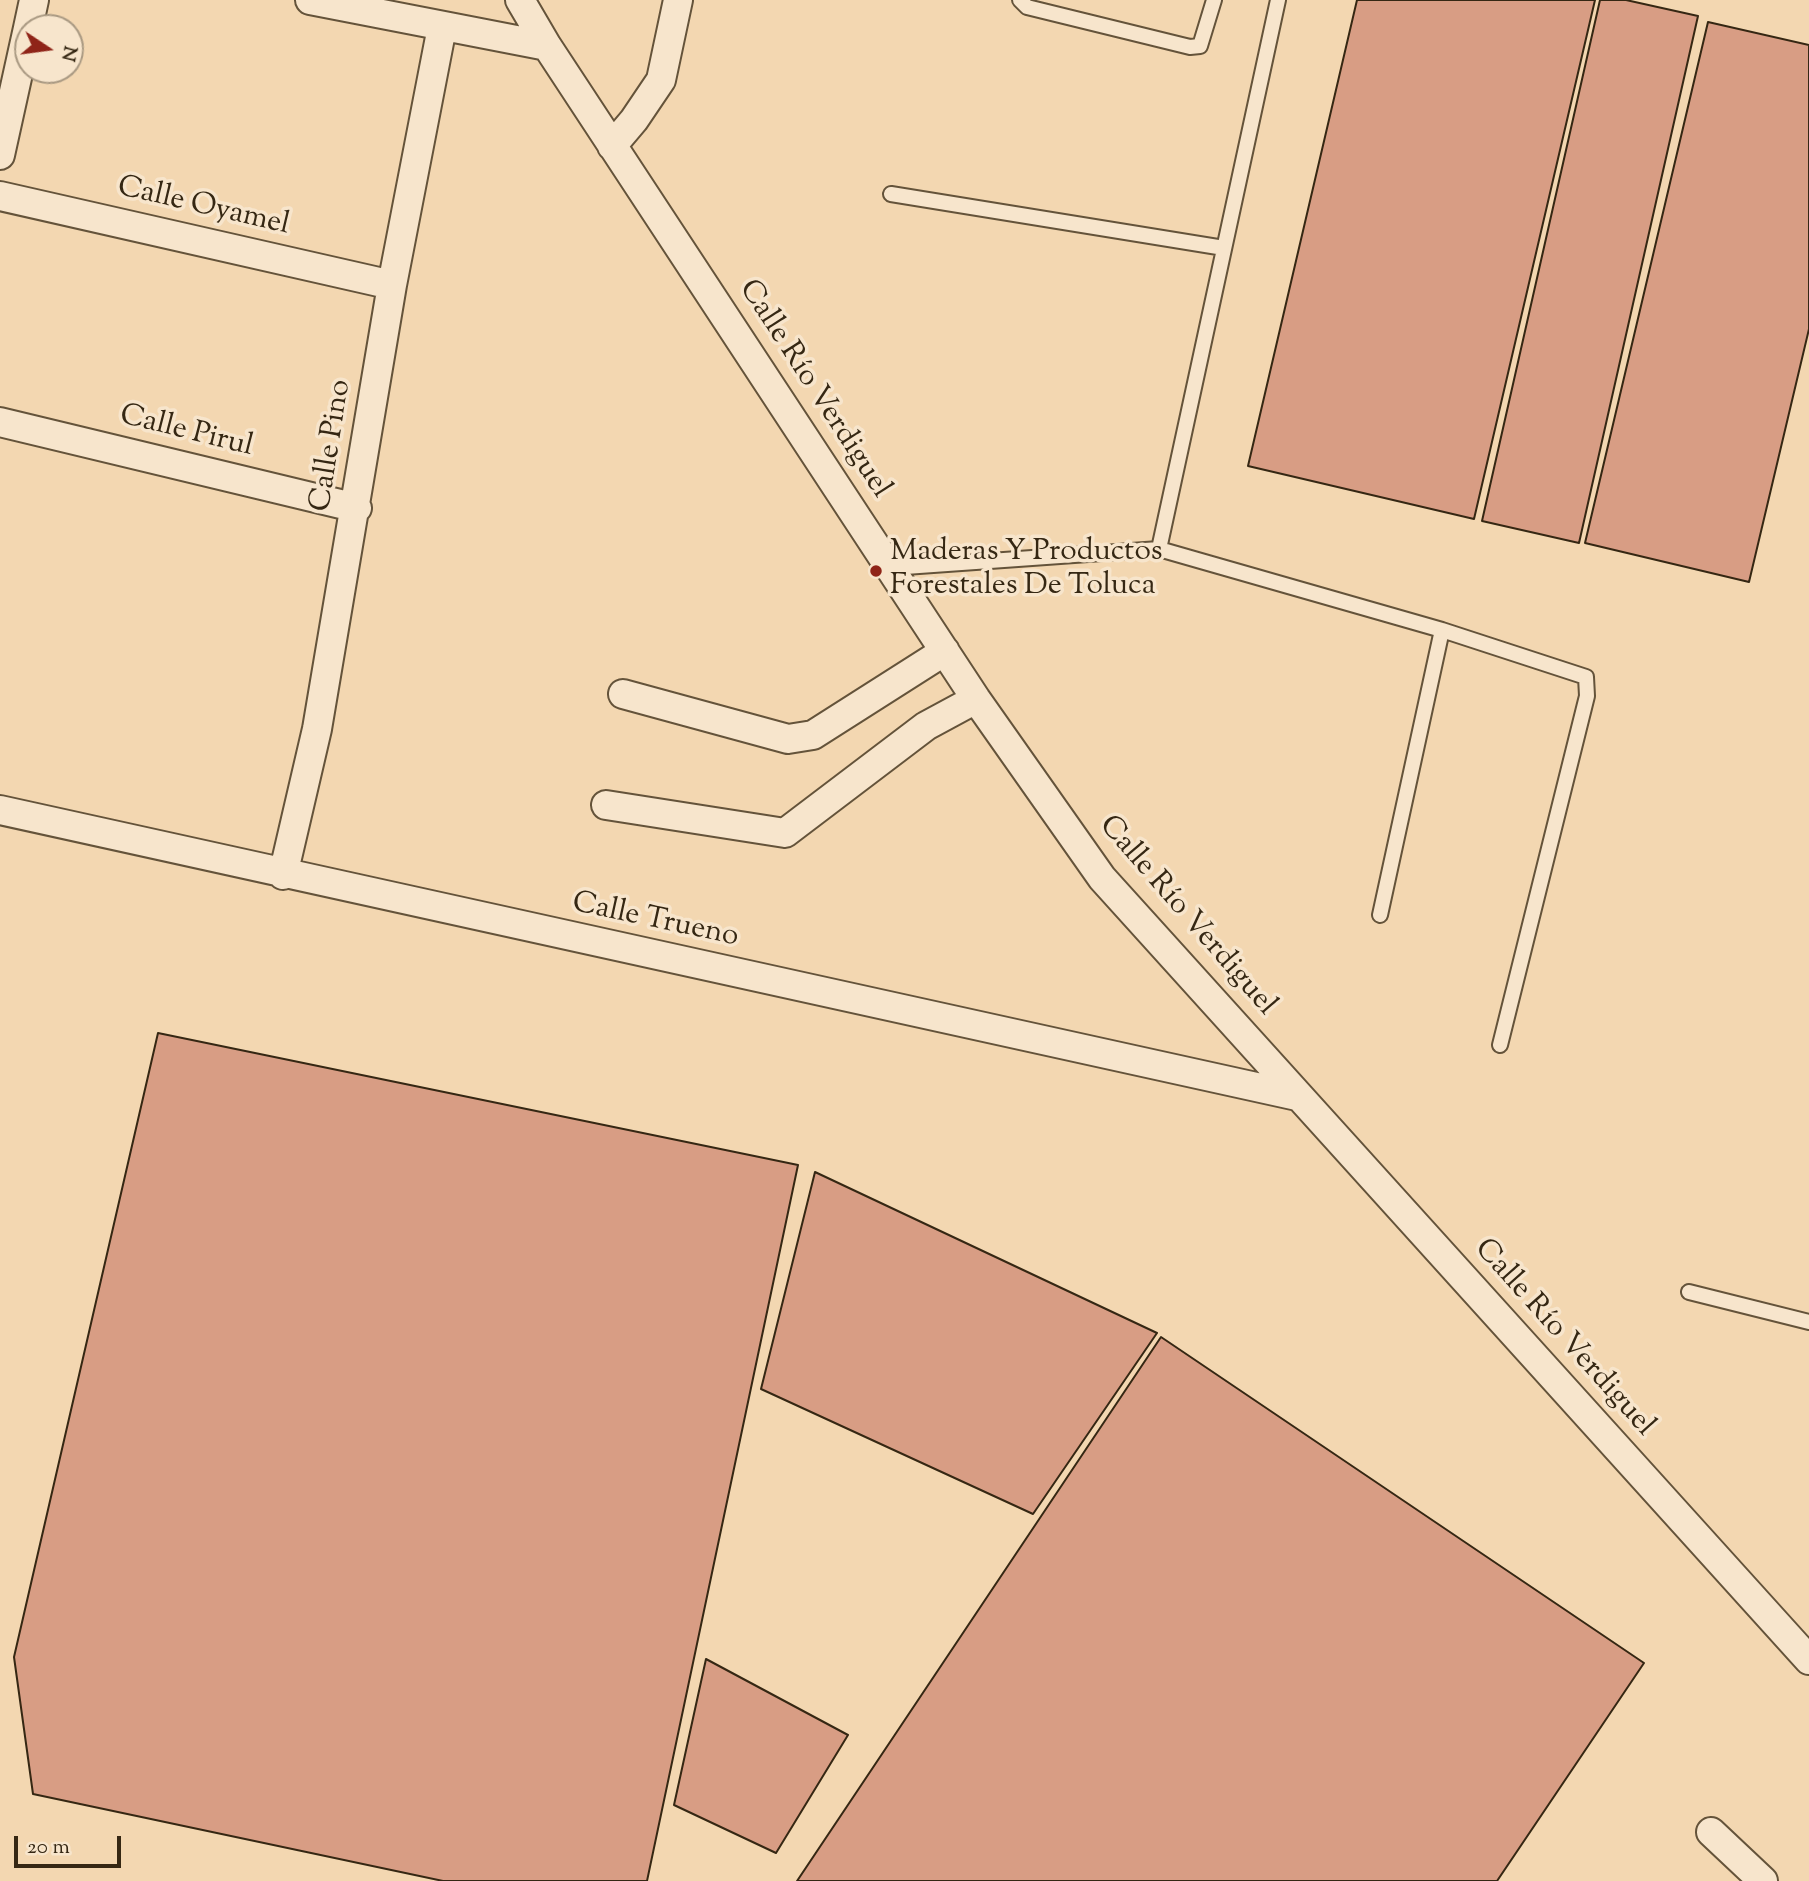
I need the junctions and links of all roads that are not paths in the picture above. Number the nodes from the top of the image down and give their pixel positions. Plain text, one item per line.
1 (310, 0) edge
2 (520, 0) edge
3 (678, 0) edge
4 (1020, 0) edge
5 (1214, 0) edge
6 (1278, 0) edge
7 (442, 27) junction
8 (547, 46) junction
9 (16, 84) edge
10 (612, 146) junction
11 (0, 155) edge
12 (891, 194) dead end
13 (0, 196) edge
14 (1224, 248) junction
15 (392, 285) junction
16 (0, 422) edge
17 (357, 508) junction
18 (1160, 549) junction
19 (891, 568) junction
20 (1442, 630) junction
21 (945, 651) junction
22 (623, 694) dead end
23 (976, 699) junction
24 (606, 804) dead end
25 (0, 810) edge
26 (283, 875) junction
27 (1380, 915) dead end
28 (1500, 1045) dead end
29 (1297, 1096) junction
30 (1689, 1292) dead end
31 (1809, 1322) edge
32 (1809, 1660) edge
33 (1711, 1832) dead end
34 (1763, 1881) edge

1 - 7 street
2 - 8 street, Calle Río Verdiguel
3 - 10 street
4 - 5 lane
6 - 14 lane
7 - 8 street
7 - 15 street, Calle Pino
8 - 10 street, Calle Río Verdiguel
9 - 11 street
10 - 19 street, Calle Río Verdiguel
12 - 14 lane
13 - 15 street, Calle Oyamel
14 - 18 lane
15 - 17 street, Calle Pino
16 - 17 street, Calle Pirul
17 - 26 street, Calle Pino
18 - 19 lane
18 - 20 lane
19 - 21 street, Calle Río Verdiguel
20 - 27 lane
20 - 28 lane
21 - 22 street
21 - 23 street, Calle Río Verdiguel
23 - 24 street
23 - 29 street, Calle Río Verdiguel
25 - 26 street, Calle Trueno
26 - 29 street, Calle Trueno
29 - 32 street, Calle Río Verdiguel
30 - 31 lane
33 - 34 street

